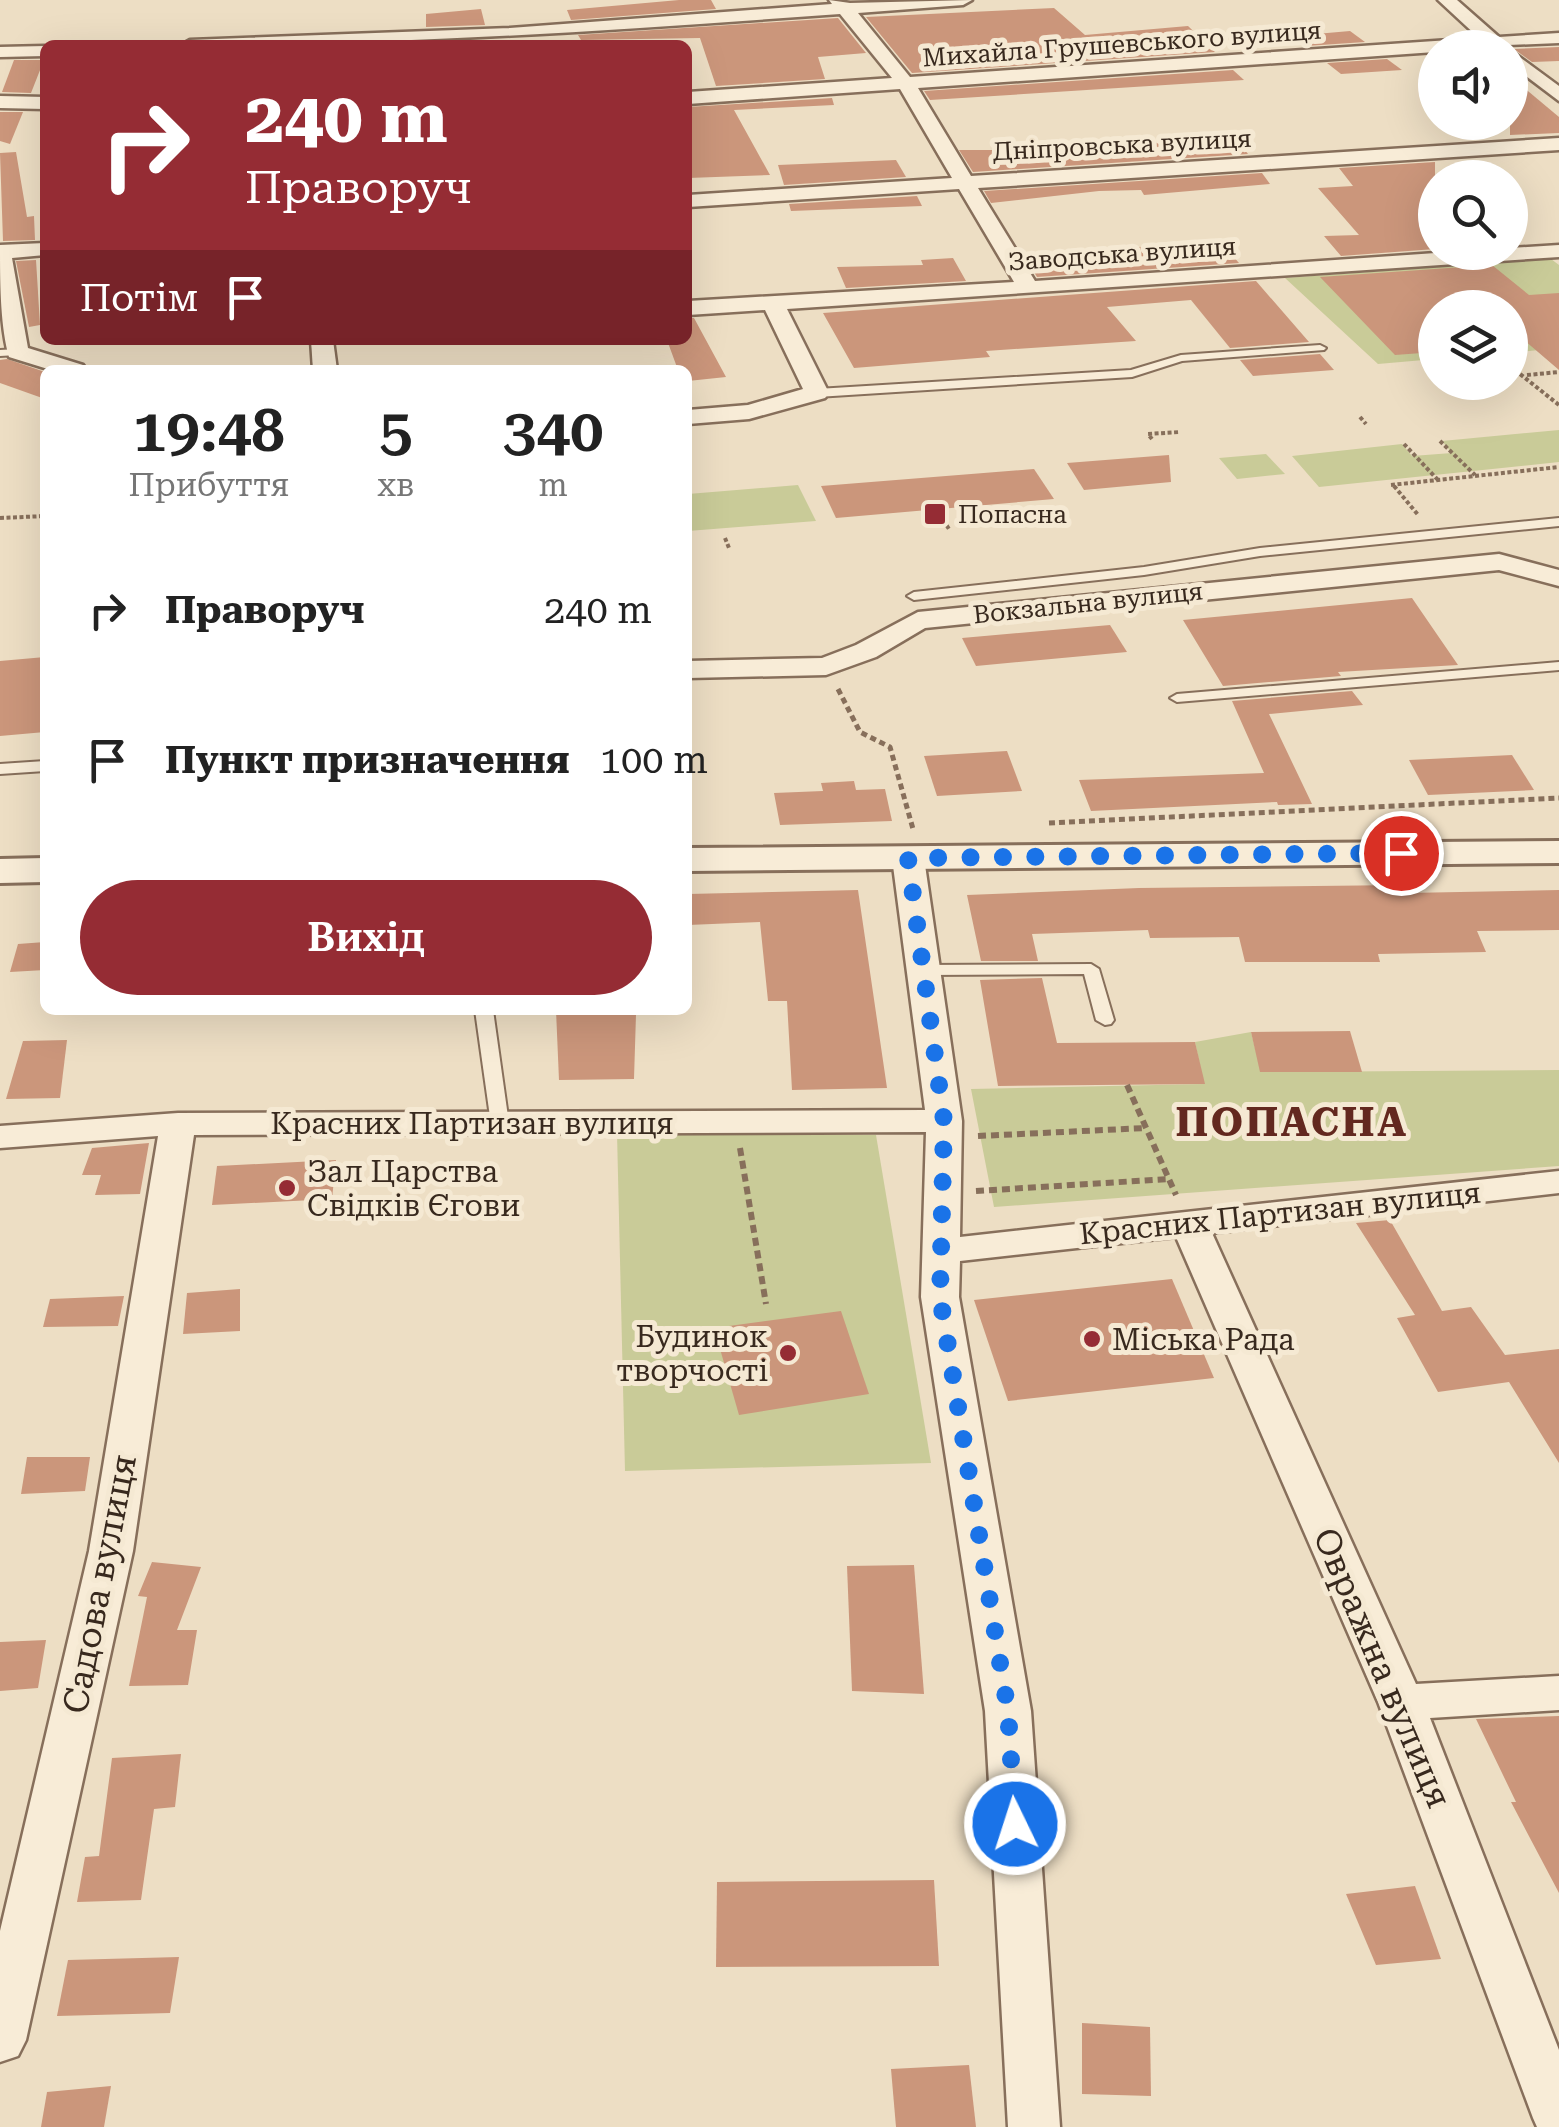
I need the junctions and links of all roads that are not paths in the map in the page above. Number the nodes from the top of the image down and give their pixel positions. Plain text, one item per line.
1 (963, 0) edge
2 (1448, 0) edge
3 (840, 4) edge
4 (1482, 30) edge
5 (1559, 38) edge
6 (323, 40) edge
7 (1528, 43) edge
8 (40, 50) edge
9 (0, 52) edge
10 (1418, 53) edge
11 (1528, 69) edge
12 (906, 84) junction
13 (1559, 95) edge
14 (692, 98) edge
15 (0, 102) edge
16 (40, 103) edge
17 (1559, 144) edge
18 (968, 182) junction
19 (692, 201) edge
20 (40, 248) edge
21 (1559, 251) edge
22 (0, 252) edge
23 (1028, 288) junction
24 (773, 304) junction
25 (692, 308) edge
26 (1320, 348) dead end
27 (8, 353) edge
28 (55, 365) edge
29 (817, 393) junction
30 (692, 417) edge
31 (1559, 522) edge
32 (1559, 578) edge
33 (914, 596) dead end
34 (1559, 666) edge
35 (692, 670) edge
36 (1177, 698) dead end
37 (40, 766) edge
38 (0, 769) edge
39 (903, 844) junction
40 (1559, 852) edge
41 (692, 860) edge
42 (40, 870) edge
43 (0, 871) edge
44 (923, 970) junction
45 (485, 1015) edge
46 (1105, 1020) dead end
47 (178, 1124) junction
48 (500, 1124) junction
49 (944, 1129) junction
50 (0, 1138) edge
51 (1559, 1182) edge
52 (1189, 1224) junction
53 (940, 1251) junction
54 (1559, 1693) edge
55 (1402, 1702) junction
56 (0, 2040) edge
57 (1559, 2118) edge
58 (1034, 2127) edge

1 - 3 street
2 - 4 street
3 - 6 street
3 - 12 street
5 - 7 street, Михайла Грушевського вулиця
8 - 9 street
10 - 12 street, Михайла Грушевського вулиця
11 - 13 street
12 - 14 street, Михайла Грушевського вулиця
12 - 18 street
15 - 16 street
17 - 18 street, Дніпровська вулиця
18 - 19 street, Дніпровська вулиця
18 - 23 street
20 - 22 street
21 - 23 street, Заводська вулиця
22 - 27 street
23 - 24 street, Заводська вулиця
24 - 25 street, Заводська вулиця
24 - 29 street
26 - 29 lane
27 - 28 street
29 - 30 street
31 - 33 lane
32 - 35 street, Вокзальна вулиця
34 - 36 lane
37 - 38 lane
39 - 40 street
39 - 41 street
39 - 44 street
42 - 43 street
44 - 46 lane
44 - 49 street
45 - 48 lane
47 - 48 street, Красних Партизан вулиця
47 - 50 street, Красних Партизан вулиця
47 - 56 street, Садова вулиця
48 - 49 street, Красних Партизан вулиця
49 - 53 street
51 - 52 street, Красних Партизан вулиця
52 - 53 street, Красних Партизан вулиця
52 - 55 street, Овражна вулиця
53 - 58 street
54 - 55 street
55 - 57 street, Овражна вулиця

